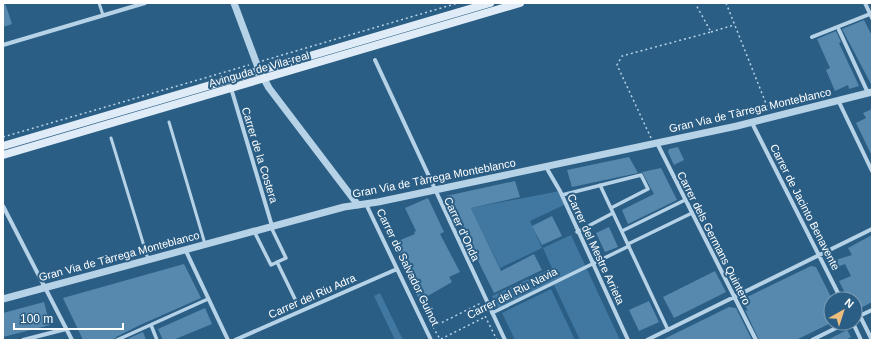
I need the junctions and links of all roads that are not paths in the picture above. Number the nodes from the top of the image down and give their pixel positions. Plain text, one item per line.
1 (99, 3) edge
2 (145, 3) edge
3 (234, 3) edge
4 (490, 3) edge
5 (520, 3) edge
6 (865, 3) edge
7 (871, 14) edge
8 (103, 16) junction
9 (839, 30) dead end
10 (812, 37) dead end
11 (3, 45) edge
12 (375, 60) dead end
13 (258, 66) junction
14 (263, 79) junction
15 (230, 88) junction
16 (870, 92) edge
17 (838, 100) junction
18 (169, 122) dead end
19 (752, 123) junction
20 (111, 138) dead end
21 (656, 143) junction
22 (3, 146) edge
23 (3, 155) edge
24 (546, 167) junction
25 (872, 171) edge
26 (600, 185) junction
27 (434, 190) junction
28 (562, 195) junction
29 (685, 200) junction
30 (362, 205) junction
31 (3, 206) edge
32 (611, 208) junction
33 (613, 213) junction
34 (692, 213) junction
35 (271, 226) junction
36 (872, 229) edge
37 (254, 231) junction
38 (577, 232) junction
39 (622, 232) junction
40 (205, 244) junction
41 (628, 245) junction
42 (185, 249) junction
43 (819, 255) junction
44 (148, 259) junction
45 (277, 262) junction
46 (592, 263) junction
47 (397, 269) junction
48 (46, 287) junction
49 (837, 291) edge
50 (734, 297) junction
51 (3, 299) edge
52 (208, 299) junction
53 (295, 299) dead end
54 (872, 310) edge
55 (492, 313) junction
56 (863, 314) edge
57 (863, 322) edge
58 (151, 325) junction
59 (66, 329) junction
60 (668, 330) junction
61 (830, 331) edge
62 (23, 340) edge
63 (72, 340) edge
64 (117, 340) edge
65 (157, 340) edge
66 (228, 340) edge
67 (235, 340) edge
68 (430, 340) edge
69 (505, 340) edge
70 (628, 340) edge
71 (647, 340) edge
72 (756, 340) edge
73 (812, 340) edge
74 (872, 340) edge

1 - 8 lane
2 - 8 street
3 - 13 street, Carrer de Salvador Guinot
4 - 13 main road, Avinguda de Vila-real
5 - 14 main road, Avinguda de Vila-real
6 - 7 street
7 - 10 street
8 - 11 street
9 - 16 street
12 - 27 street, Carrer d'Onda
13 - 14 street, Carrer de Salvador Guinot
13 - 22 main road, Avinguda de Vila-real
14 - 15 main road, Avinguda de Vila-real
14 - 30 street, Carrer de Salvador Guinot
15 - 23 main road, Avinguda de Vila-real
15 - 35 street, Carrer de la Costera
16 - 17 street, Gran Via de Tàrrega Monteblanco
17 - 19 street, Gran Via de Tàrrega Monteblanco
17 - 25 street
18 - 40 lane
19 - 21 street, Gran Via de Tàrrega Monteblanco
19 - 43 street, Carrer de Jacinto Benavente
20 - 44 lane
21 - 24 street, Gran Via de Tàrrega Monteblanco
21 - 29 street, Carrer dels Germans Quintero
24 - 27 street, Gran Via de Tàrrega Monteblanco
24 - 28 street, Carrer del Mestre Arrieta
26 - 28 street
26 - 32 street
26 - 32 street
27 - 30 street, Gran Via de Tàrrega Monteblanco
27 - 55 street, Carrer d'Onda
28 - 38 street, Carrer del Mestre Arrieta
29 - 34 street, Carrer dels Germans Quintero
29 - 39 street
30 - 35 street, Gran Via de Tàrrega Monteblanco
30 - 47 street, Carrer de Salvador Guinot
31 - 48 street
32 - 33 street
33 - 38 street
33 - 39 street
34 - 41 street, Carrer del Riu Navia
34 - 50 street, Carrer dels Germans Quintero
35 - 37 street, Gran Via de Tàrrega Monteblanco
35 - 45 street
36 - 43 street
37 - 40 street, Gran Via de Tàrrega Monteblanco
37 - 45 street
38 - 46 street, Carrer del Mestre Arrieta
39 - 41 street
40 - 42 street, Gran Via de Tàrrega Monteblanco
41 - 46 street, Carrer del Riu Navia
41 - 60 street
42 - 44 street, Gran Via de Tàrrega Monteblanco
42 - 52 street
43 - 49 street, Carrer de Jacinto Benavente
43 - 50 street
44 - 48 street, Gran Via de Tàrrega Monteblanco
45 - 53 street
46 - 55 street, Carrer del Riu Navia
46 - 70 street, Carrer del Mestre Arrieta
47 - 67 street, Carrer del Riu Adra
47 - 68 street, Carrer de Salvador Guinot
48 - 51 street, Gran Via de Tàrrega Monteblanco
48 - 59 street
50 - 60 street
50 - 72 street, Carrer dels Germans Quintero
52 - 58 street
52 - 66 street
54 - 56 street
55 - 69 street, Carrer d'Onda
57 - 74 street
58 - 64 street
58 - 65 street
59 - 62 street
59 - 63 street
60 - 71 street
61 - 73 street

